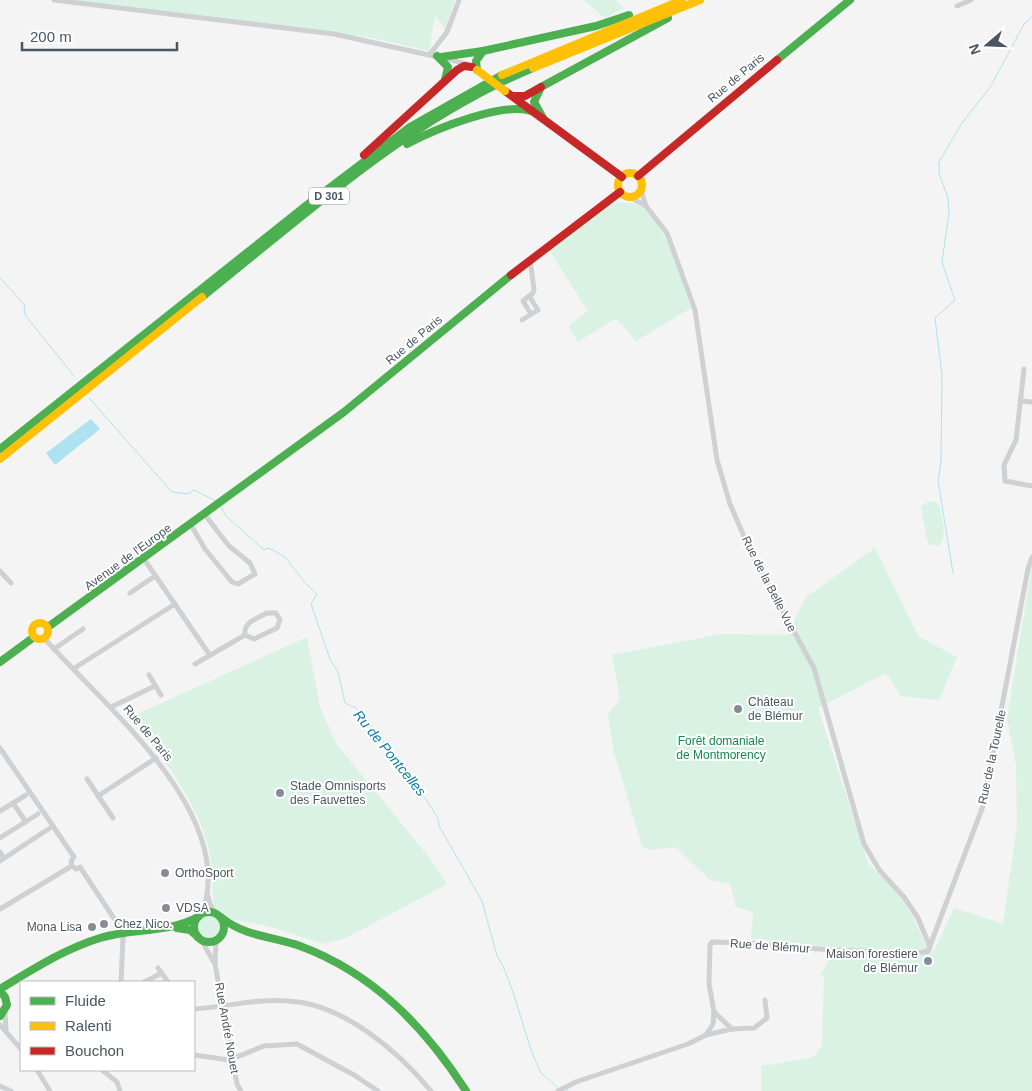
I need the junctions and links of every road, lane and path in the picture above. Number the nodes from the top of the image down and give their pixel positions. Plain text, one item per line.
1 (54, 0) edge
2 (459, 0) edge
3 (677, 0) edge
4 (682, 0) edge
5 (700, 0) edge
6 (709, 0) edge
7 (850, 0) edge
8 (971, 0) edge
9 (957, 6) dead end
10 (488, 50) junction
11 (436, 56) junction
12 (474, 68) junction
13 (442, 83) junction
14 (541, 87) junction
15 (509, 94) junction
16 (501, 112) junction
17 (539, 115) junction
18 (622, 176) junction
19 (638, 176) junction
20 (349, 180) junction
21 (641, 190) junction
22 (620, 192) junction
23 (630, 197) junction
24 (314, 199) junction
25 (646, 206) junction
26 (530, 260) junction
27 (522, 320) dead end
28 (1024, 369) dead end
29 (1020, 401) junction
30 (1032, 402) edge
31 (0, 449) edge
32 (0, 459) edge
33 (1032, 486) edge
34 (220, 503) joint
35 (205, 515) junction
36 (191, 525) junction
37 (1032, 557) edge
38 (144, 559) junction
39 (0, 571) edge
40 (155, 576) junction
41 (11, 583) dead end
42 (130, 594) dead end
43 (175, 604) junction
44 (48, 627) junction
45 (83, 629) dead end
46 (245, 635) junction
47 (34, 637) junction
48 (44, 638) junction
49 (54, 649) junction
50 (209, 654) junction
51 (0, 662) edge
52 (195, 664) dead end
53 (73, 669) junction
54 (149, 675) dead end
55 (155, 686) junction
56 (161, 695) dead end
57 (111, 707) junction
58 (0, 748) edge
59 (156, 758) junction
60 (87, 779) dead end
61 (26, 795) dead end
62 (98, 796) junction
63 (14, 803) junction
64 (0, 811) edge
65 (38, 814) dead end
66 (113, 818) dead end
67 (26, 822) junction
68 (53, 826) junction
69 (0, 838) edge
70 (0, 852) edge
71 (2, 860) edge
72 (72, 866) junction
73 (207, 891) junction
74 (0, 909) edge
75 (200, 916) junction
76 (220, 917) junction
77 (246, 931) junction
78 (122, 934) junction
79 (222, 935) junction
80 (200, 939) junction
81 (216, 941) junction
82 (929, 949) junction
83 (214, 964) junction
84 (21, 977) junction
85 (121, 981) edge
86 (146, 981) edge
87 (167, 981) edge
88 (0, 990) edge
89 (6, 1000) junction
90 (765, 1000) dead end
91 (223, 1007) junction
92 (6, 1009) junction
93 (195, 1009) edge
94 (714, 1012) junction
95 (0, 1016) edge
96 (0, 1025) edge
97 (732, 1029) junction
98 (6, 1030) junction
99 (706, 1036) junction
100 (20, 1048) edge
101 (442, 1055) junction
102 (195, 1056) edge
103 (232, 1059) junction
104 (38, 1071) edge
105 (103, 1071) edge
106 (0, 1086) edge
107 (559, 1090) edge
108 (11, 1091) edge
109 (50, 1091) edge
110 (120, 1091) edge
111 (242, 1091) edge
112 (378, 1091) edge
113 (431, 1091) edge
114 (461, 1091) edge
115 (466, 1091) edge

1 - 11 street
2 - 11 street
3 - 10 main road
4 - 24 main road, D 301
5 - 20 main road, D 301
6 - 14 main road
7 - 19 main road, Rue de Paris
8 - 9 street
10 - 11 main road
10 - 12 main road
11 - 12 street
11 - 13 main road
12 - 13 main road
12 - 15 main road, bridge
13 - 24 main road
14 - 15 main road
14 - 17 main road
15 - 16 main road
15 - 17 main road
16 - 17 main road
16 - 20 main road
17 - 18 main road
18 - 19 main road
18 - 22 main road
19 - 21 main road
20 - 32 main road, D 301
21 - 23 main road
21 - 25 street, Rue de la Belle Vue
22 - 23 main road
22 - 26 main road, Rue de Paris
23 - 25 street, Rue de la Belle Vue
24 - 31 main road, D 301
25 - 82 street, Rue de la Belle Vue
26 - 27 street
26 - 34 main road, Rue de Paris
28 - 29 street
29 - 30 street
29 - 33 street
34 - 35 main road, Avenue de l'Europe
35 - 36 main road, Avenue de l'Europe
35 - 36 street
36 - 38 main road, Avenue de l'Europe
37 - 82 street, Rue de la Tourelle
38 - 40 street
38 - 44 main road, Avenue de l'Europe
39 - 41 street
40 - 42 street
40 - 43 street
43 - 50 street
43 - 53 street
44 - 47 main road
44 - 48 main road
45 - 49 street
46 - 46 street
46 - 50 street
47 - 48 main road
47 - 51 main road
48 - 49 street, Rue de Paris
49 - 53 street, Rue de Paris
50 - 52 street
53 - 57 street, Rue de Paris
54 - 55 street
55 - 56 street
55 - 57 street
57 - 59 street, Rue de Paris
58 - 68 street
59 - 62 street
59 - 73 street, Rue de Paris
60 - 62 street
61 - 63 street
62 - 66 street
63 - 64 street
63 - 67 street
65 - 67 street
67 - 69 street
68 - 71 street
68 - 72 street
70 - 71 street
72 - 74 street
72 - 78 street
73 - 75 street, Rue de Paris
73 - 76 street, Rue de Paris
75 - 76 main road
75 - 78 main road
75 - 80 main road
76 - 77 main road
76 - 79 main road
77 - 79 main road
77 - 101 main road
78 - 80 main road
78 - 84 main road
78 - 85 street
79 - 81 main road
80 - 81 main road
80 - 83 street, Rue André Nouet
81 - 83 street, Rue André Nouet
82 - 94 street, Rue de Blémur
83 - 91 street, Rue André Nouet
84 - 88 main road
84 - 89 main road
86 - 87 street
88 - 89 main road
89 - 92 main road
90 - 97 street
91 - 93 street
91 - 103 street, Rue André Nouet
91 - 113 street
92 - 95 main road
92 - 98 street
94 - 97 street
94 - 99 street, Rue de Blémur
96 - 98 street
97 - 99 street
98 - 100 street
99 - 107 street
101 - 114 main road
101 - 115 main road
102 - 103 street
103 - 111 street, Rue André Nouet
103 - 112 street
104 - 109 street
105 - 110 street
106 - 108 street

